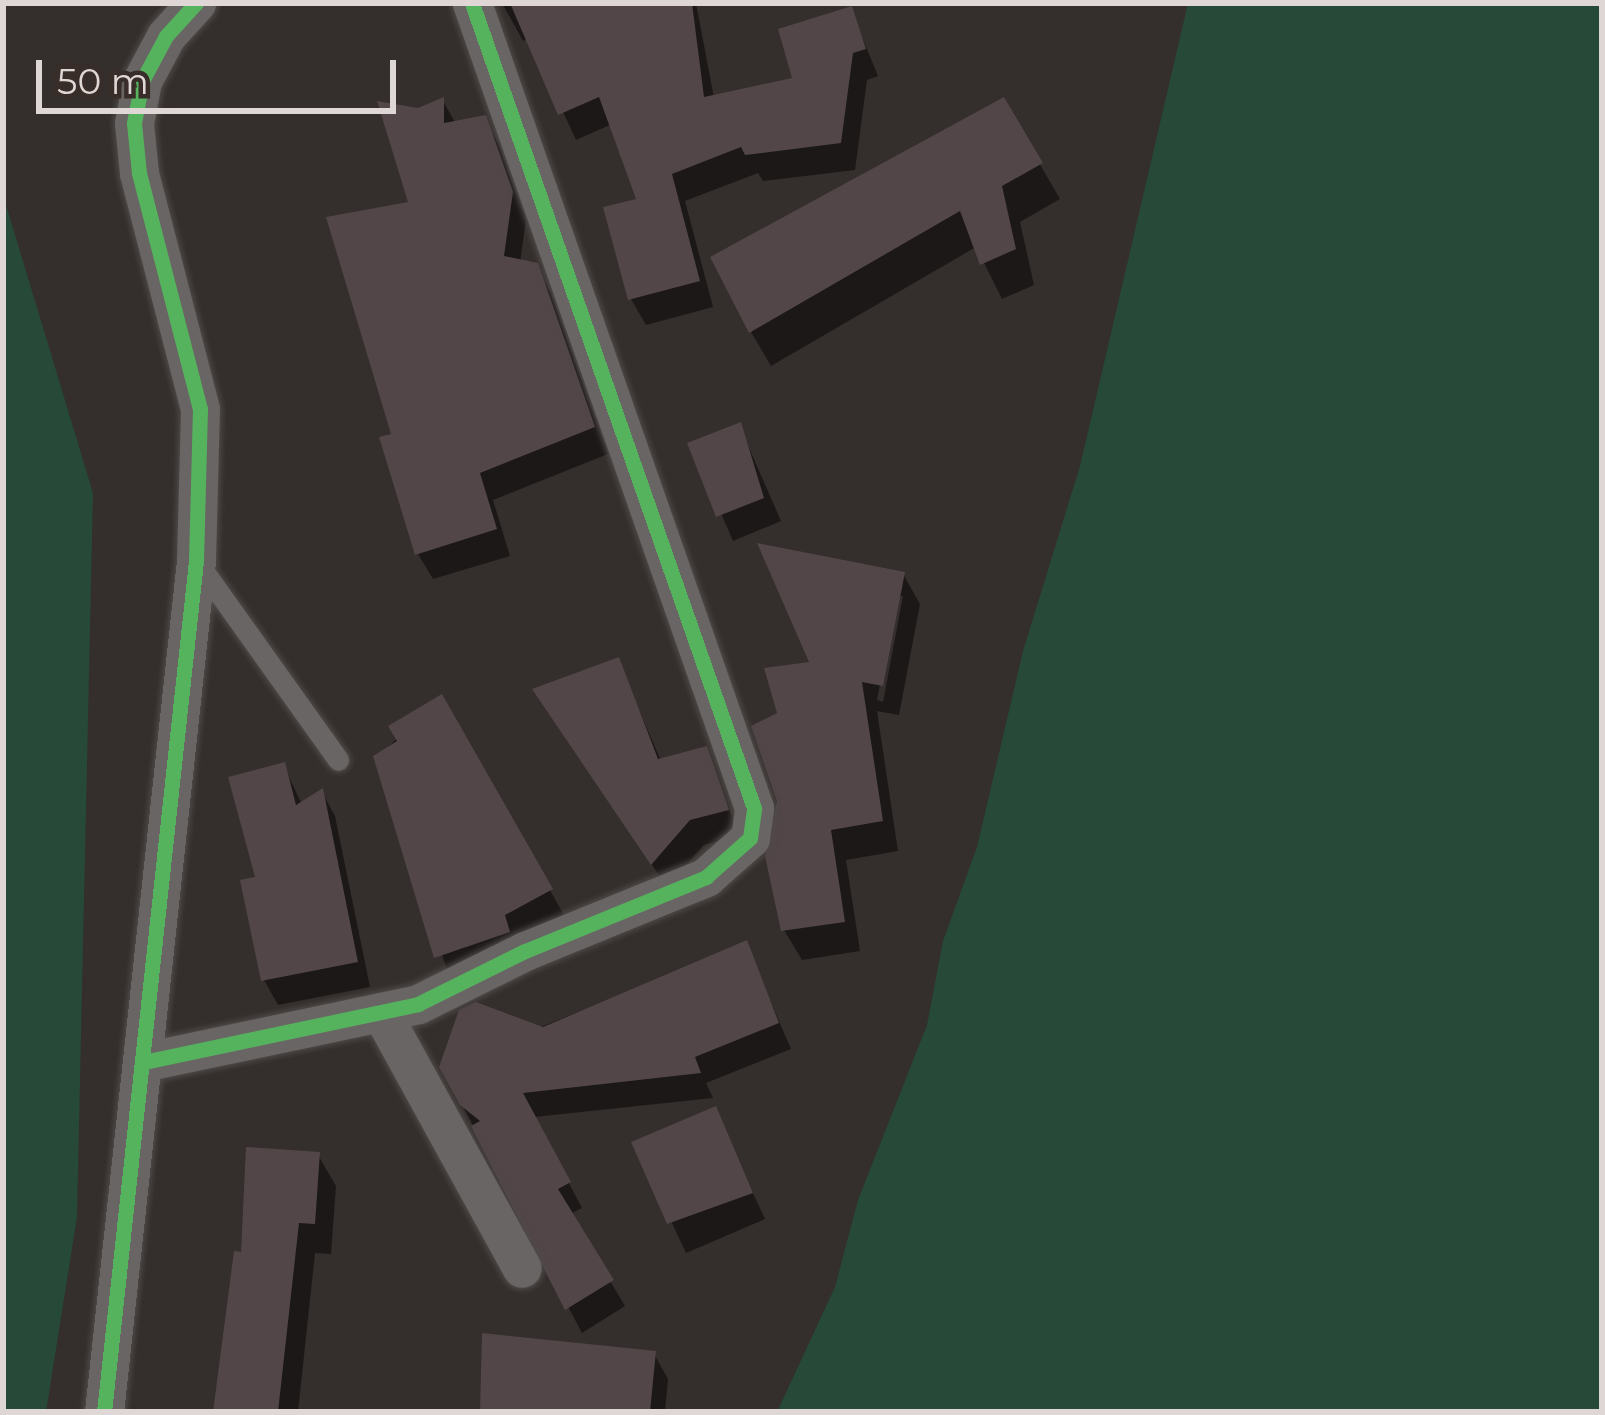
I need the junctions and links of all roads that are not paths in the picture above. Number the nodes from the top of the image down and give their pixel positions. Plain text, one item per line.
1 (196, 3) edge
2 (472, 3) edge
3 (196, 561) junction
4 (338, 760) dead end
5 (381, 1012) junction
6 (148, 1061) junction
7 (522, 1268) dead end
8 (104, 1412) edge

1 - 3 street
2 - 5 street
3 - 4 lane
3 - 6 street
5 - 6 street
5 - 7 street
6 - 8 street

